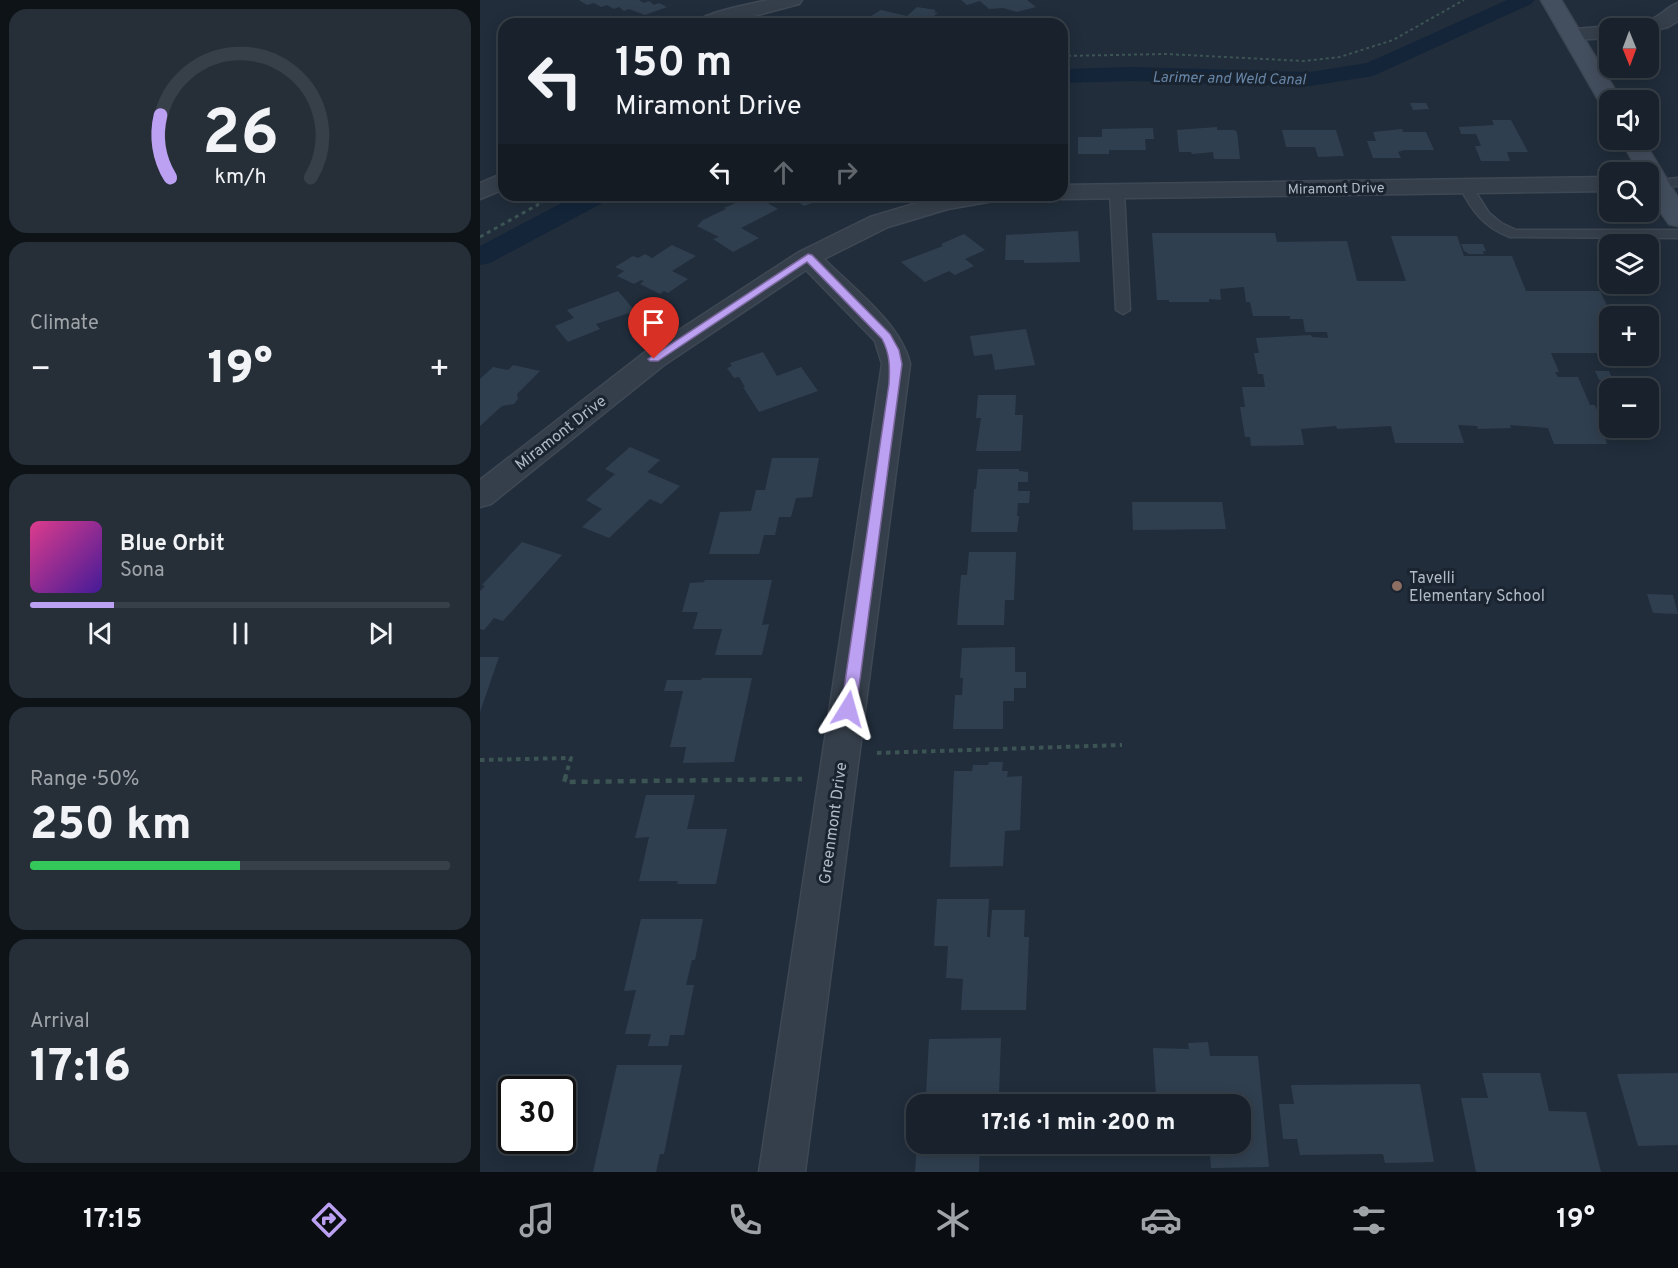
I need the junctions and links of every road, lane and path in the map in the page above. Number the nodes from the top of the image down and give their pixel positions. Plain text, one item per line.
1 (792, 0) edge
2 (1464, 0) edge
3 (1552, 2) edge
4 (1678, 9) edge
5 (722, 18) edge
6 (1659, 23) edge
7 (1599, 33) edge
8 (1571, 34) junction
9 (1068, 56) edge
10 (1604, 90) edge
11 (1639, 150) edge
12 (498, 183) edge
13 (1661, 183) edge
14 (1599, 184) edge
15 (1465, 186) junction
16 (1117, 191) junction
17 (480, 192) edge
18 (1068, 192) edge
19 (544, 201) edge
20 (952, 201) edge
21 (1678, 219) edge
22 (1678, 234) edge
23 (480, 237) edge
24 (808, 257) junction
25 (1123, 310) dead end
26 (480, 496) edge
27 (1122, 745) dead end
28 (480, 760) edge
29 (838, 779) junction
30 (782, 1172) edge

1 - 5 street
2 - 9 path
3 - 8 main road
4 - 6 street
7 - 8 street
8 - 10 main road
11 - 13 main road
12 - 17 street
13 - 21 main road
14 - 15 street, Miramont Drive
15 - 16 street, Miramont Drive
15 - 22 lane
16 - 18 street, Miramont Drive
16 - 25 lane
19 - 23 path
20 - 24 street, Miramont Drive
24 - 26 street, Miramont Drive
24 - 29 street, Greenmont Drive
27 - 29 path
28 - 29 path
29 - 30 street, Greenmont Drive

